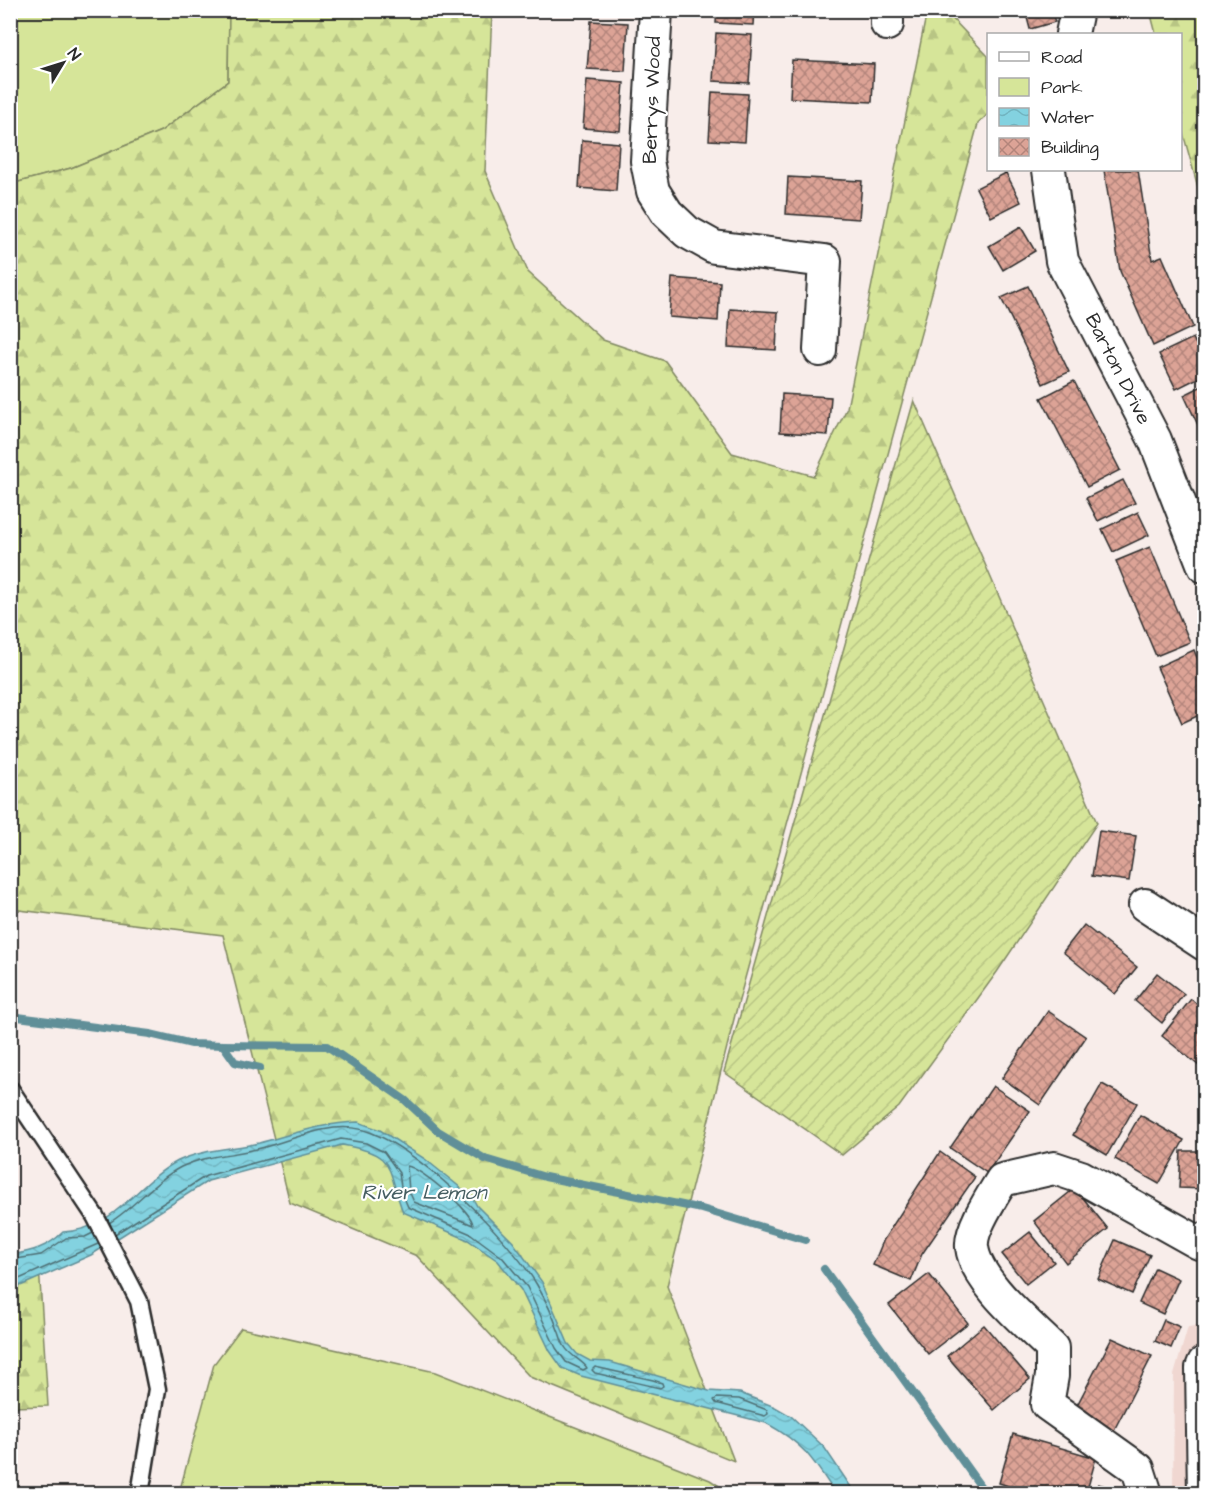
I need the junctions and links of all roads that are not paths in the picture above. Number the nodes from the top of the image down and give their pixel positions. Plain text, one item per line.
1 (656, 10) edge
2 (1077, 10) edge
3 (1072, 33) edge
4 (1049, 171) edge
5 (820, 350) dead end
6 (1204, 566) edge
7 (1145, 905) dead end
8 (1204, 944) edge
9 (10, 1089) edge
10 (1204, 1239) edge
11 (1204, 1363) edge
12 (140, 1494) edge
13 (1146, 1494) edge
14 (1204, 1494) edge

1 - 5 street, Berrys Wood
2 - 3 street
4 - 6 street, Barton Drive
7 - 8 street
9 - 12 lane
10 - 13 street
11 - 14 street

